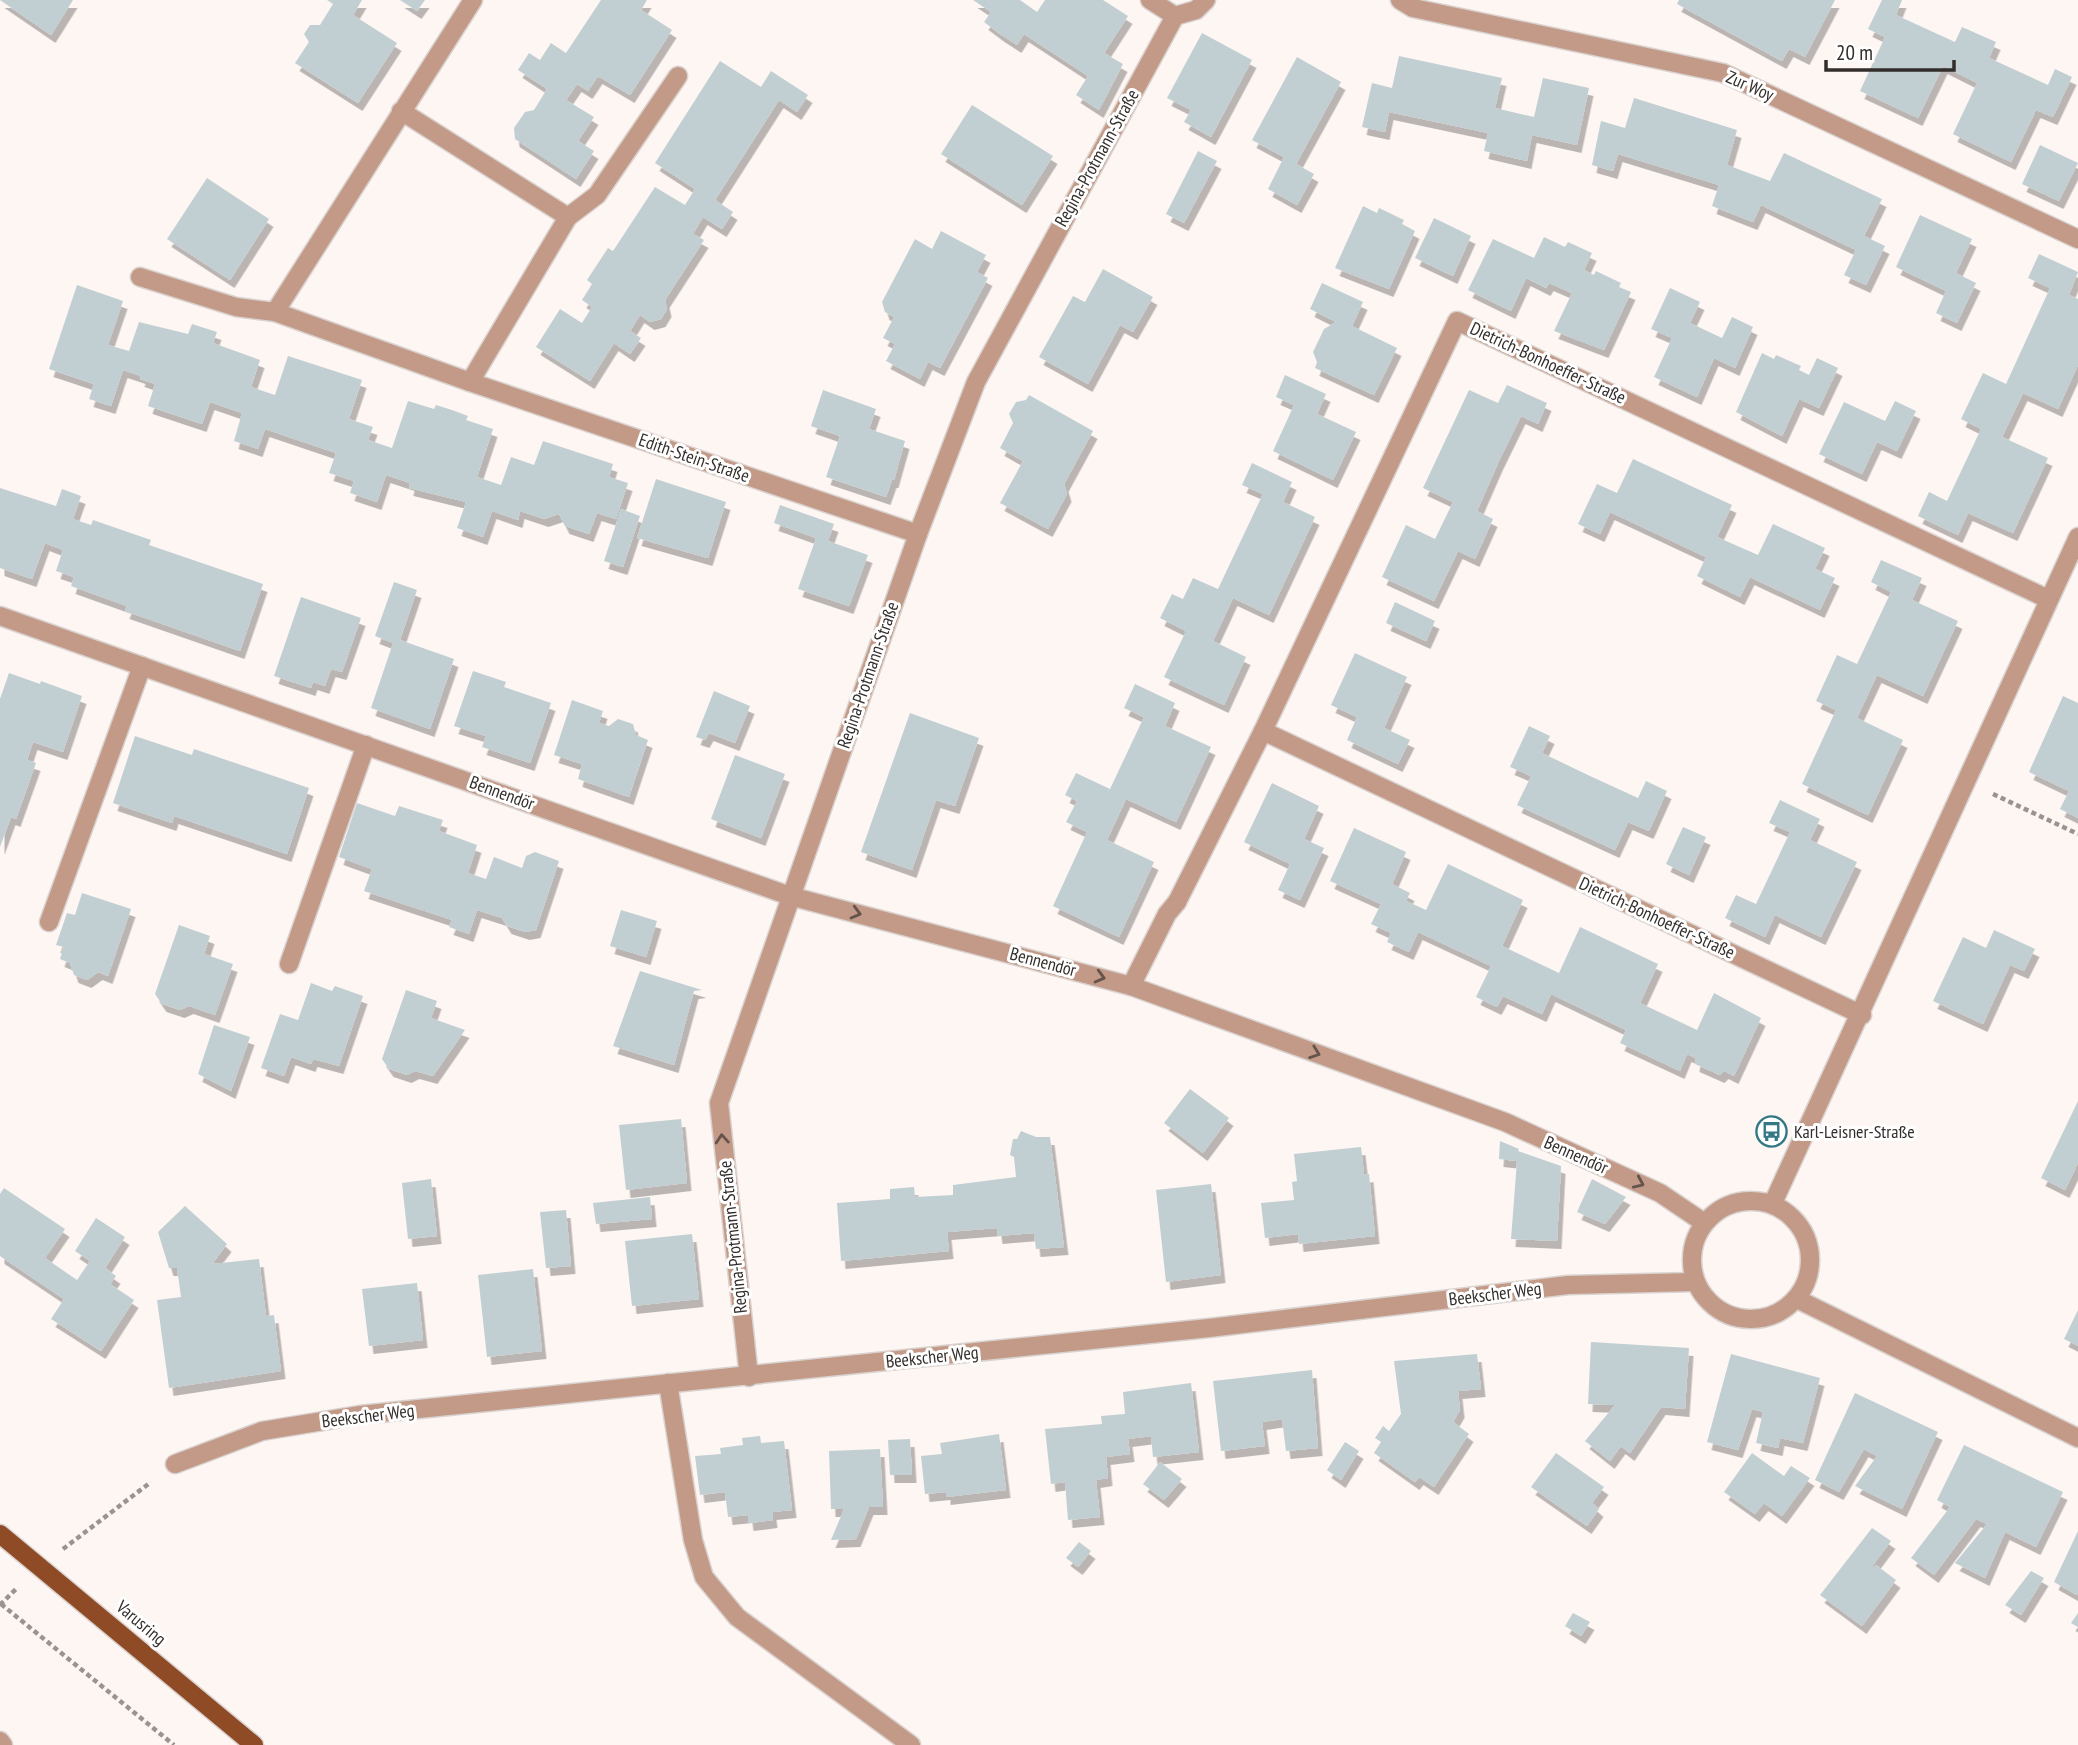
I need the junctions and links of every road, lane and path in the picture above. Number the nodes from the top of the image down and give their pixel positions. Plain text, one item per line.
1 (473, 0) edge
2 (1150, 0) edge
3 (1206, 0) edge
4 (1400, 0) edge
5 (1175, 16) junction
6 (678, 76) dead end
7 (401, 111) junction
8 (568, 217) junction
9 (2078, 239) edge
10 (140, 277) dead end
11 (275, 312) junction
12 (470, 382) junction
13 (918, 534) junction
14 (2078, 537) edge
15 (2049, 599) junction
16 (0, 616) edge
17 (142, 666) junction
18 (1263, 731) junction
19 (366, 745) junction
20 (1966, 782) junction
21 (2078, 834) edge
22 (790, 896) junction
23 (49, 922) dead end
24 (289, 964) dead end
25 (1131, 986) junction
26 (1862, 1015) junction
27 (1773, 1202) junction
28 (1703, 1222) junction
29 (1694, 1282) junction
30 (1797, 1299) junction
31 (749, 1377) junction
32 (668, 1382) junction
33 (2078, 1438) edge
34 (176, 1464) joint
35 (0, 1534) edge
36 (39, 1567) junction
37 (0, 1604) edge
38 (174, 1745) edge
39 (254, 1745) edge
40 (911, 1745) edge

1 - 7 street
2 - 5 street
3 - 5 street
4 - 9 street, Zur Woy
5 - 13 street, Regina-Protmann-Straße
6 - 8 street
7 - 8 street
7 - 11 street
8 - 12 street
10 - 11 street, Edith-Stein-Straße
11 - 12 street, Edith-Stein-Straße
12 - 13 street, Edith-Stein-Straße
13 - 22 street, Regina-Protmann-Straße
14 - 15 street
15 - 18 street, Dietrich-Bonhoeffer-Straße
15 - 20 street
16 - 17 street, Bennendör
17 - 19 street, Bennendör
17 - 23 street
18 - 25 street, Dietrich-Bonhoeffer-Straße
18 - 26 street, Dietrich-Bonhoeffer-Straße
19 - 22 street, Bennendör
19 - 24 street
20 - 21 path
20 - 26 street
22 -> 25 street, Bennendör
31 -> 22 street, Regina-Protmann-Straße
25 -> 28 street, Bennendör
26 - 27 street
27 - 28 street
27 - 30 street
28 - 29 street
29 - 30 street
29 - 31 street, Beekscher Weg
30 - 33 street
31 - 32 street, Beekscher Weg
32 - 34 street, Beekscher Weg
32 - 40 street
34 - 36 path
35 - 36 main road, Varusring
36 - 37 path
36 - 39 main road, Varusring
37 - 38 path

